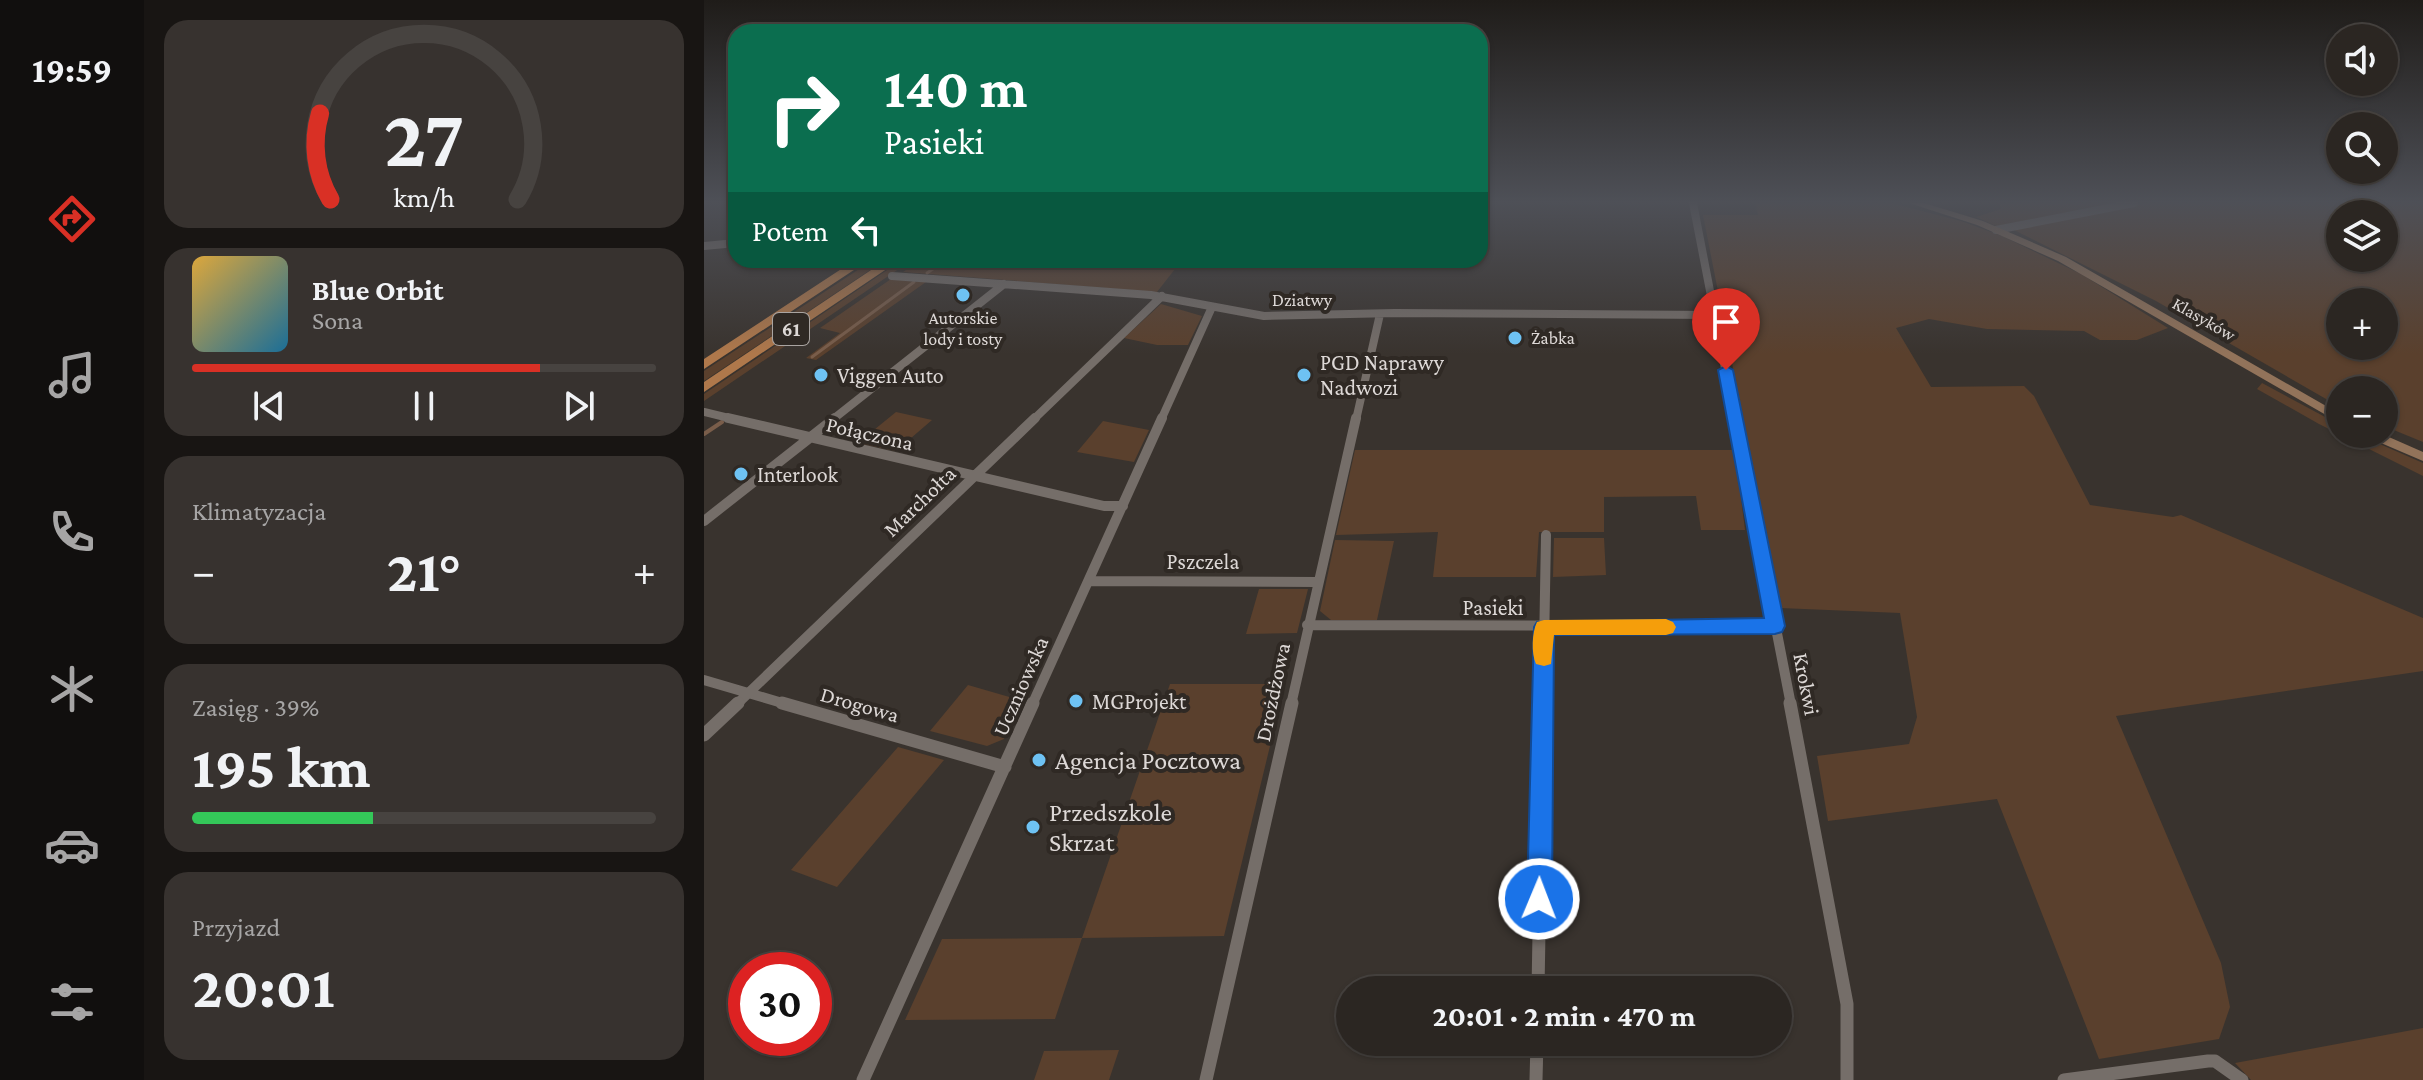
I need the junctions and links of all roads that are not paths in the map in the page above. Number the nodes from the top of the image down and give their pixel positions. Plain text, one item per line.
1 (1703, 253) edge
2 (2048, 253) edge
3 (851, 268) edge
4 (882, 268) edge
5 (892, 276) dead end
6 (1004, 284) junction
7 (1162, 296) junction
8 (1212, 307) junction
9 (1380, 314) junction
10 (1715, 315) junction
11 (704, 365) edge
12 (704, 388) edge
13 (2326, 411) edge
14 (704, 412) edge
15 (810, 438) junction
16 (2398, 446) edge
17 (2423, 457) edge
18 (975, 476) junction
19 (1123, 506) junction
20 (704, 521) edge
21 (1546, 535) dead end
22 (1089, 581) junction
23 (1317, 582) junction
24 (1307, 625) junction
25 (1775, 626) junction
26 (1544, 627) junction
27 (704, 680) edge
28 (748, 693) junction
29 (704, 735) edge
30 (1005, 767) junction
31 (1538, 976) edge
32 (1537, 1056) edge
33 (2236, 1075) edge
34 (863, 1080) edge
35 (1206, 1080) edge
36 (1536, 1080) edge
37 (1847, 1080) edge
38 (2064, 1080) edge

1 - 10 street, Krokwi
2 - 13 street, Klasyków
3 - 11 main road, 61
4 - 12 main road, 61
5 - 6 street, Dziatwy
6 - 7 street, Dziatwy
6 - 15 street
7 - 8 street, Dziatwy
7 - 18 street, Marchołta
8 - 9 street, Dziatwy
8 - 19 street, Uczniowska
9 - 10 street, Dziatwy
9 - 23 street, Drożdżowa
10 - 25 street, Krokwi
14 - 15 street, Połączona
15 - 18 street, Połączona
15 - 20 street
16 - 17 street
18 - 19 street, Połączona
18 - 28 street, Marchołta
19 - 22 street, Uczniowska
21 - 26 street
22 - 23 street, Pszczela
22 - 30 street, Uczniowska
23 - 24 street, Drożdżowa
24 - 26 street, Pasieki
24 - 35 street, Drożdżowa
25 - 26 street, Pasieki
25 - 37 street, Krokwi
26 - 31 street
27 - 28 street, Drogowa
28 - 29 street, Marchołta
28 - 30 street, Drogowa
30 - 34 street, Uczniowska
32 - 36 street
33 - 38 street

